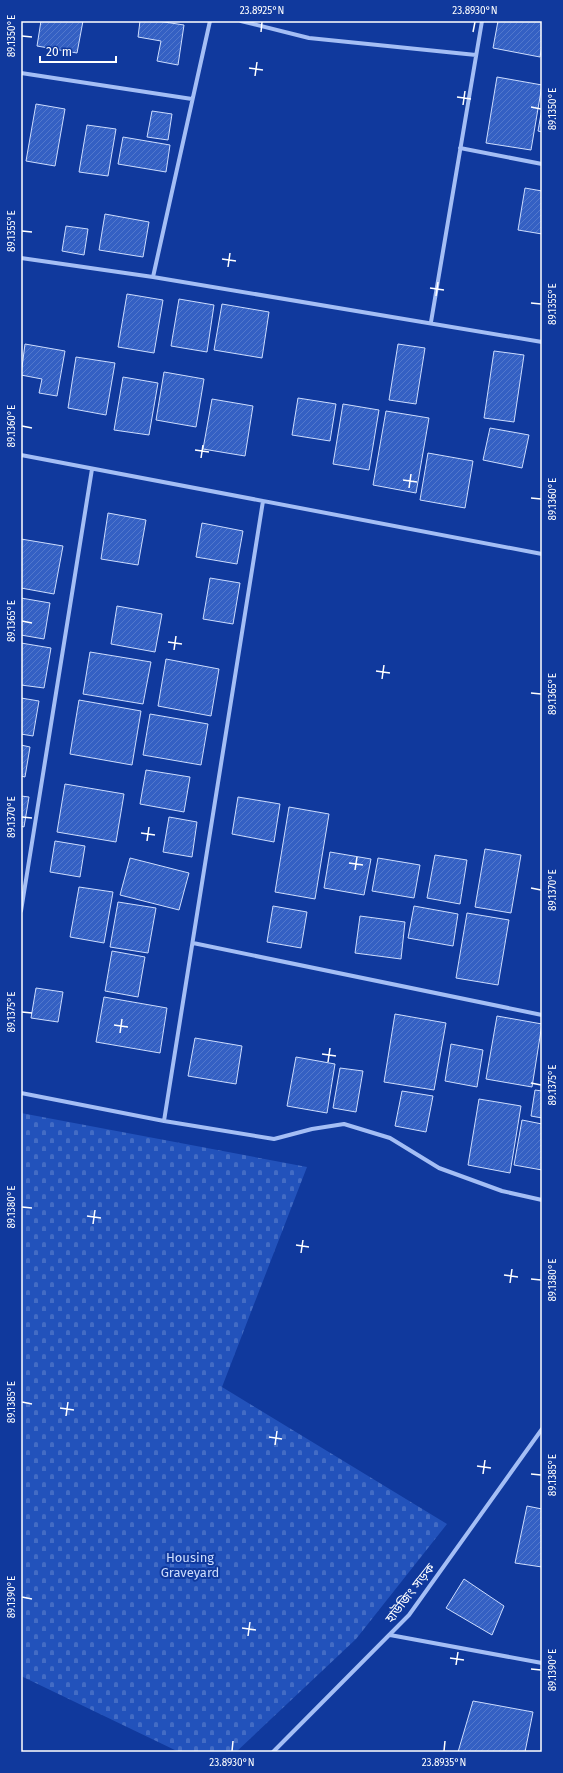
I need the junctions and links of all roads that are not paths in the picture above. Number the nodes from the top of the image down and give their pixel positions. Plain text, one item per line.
1 (210, 21) edge
2 (241, 21) edge
3 (482, 21) edge
4 (476, 55) junction
5 (21, 72) edge
6 (192, 99) junction
7 (460, 148) junction
8 (542, 164) edge
9 (21, 258) edge
10 (153, 278) junction
11 (431, 322) junction
12 (542, 342) edge
13 (21, 455) edge
14 (92, 469) junction
15 (263, 501) junction
16 (542, 554) edge
17 (21, 911) edge
18 (193, 943) junction
19 (542, 1015) edge
20 (21, 1093) edge
21 (164, 1121) junction
22 (542, 1200) edge
23 (542, 1429) edge
24 (390, 1635) junction
25 (542, 1663) edge
26 (273, 1752) edge

1 - 6 street
2 - 4 street
3 - 4 street
4 - 7 street
5 - 6 street
6 - 10 street
7 - 8 street
7 - 11 street
9 - 10 street
10 - 11 street
11 - 12 street
13 - 14 street
14 - 15 street
14 - 17 street
15 - 16 street
15 - 18 street
18 - 19 street
18 - 21 street
20 - 21 street
21 - 22 street
23 - 24 street, হাউজিং সড়ক
24 - 25 street
24 - 26 street, হাউজিং সড়ক

